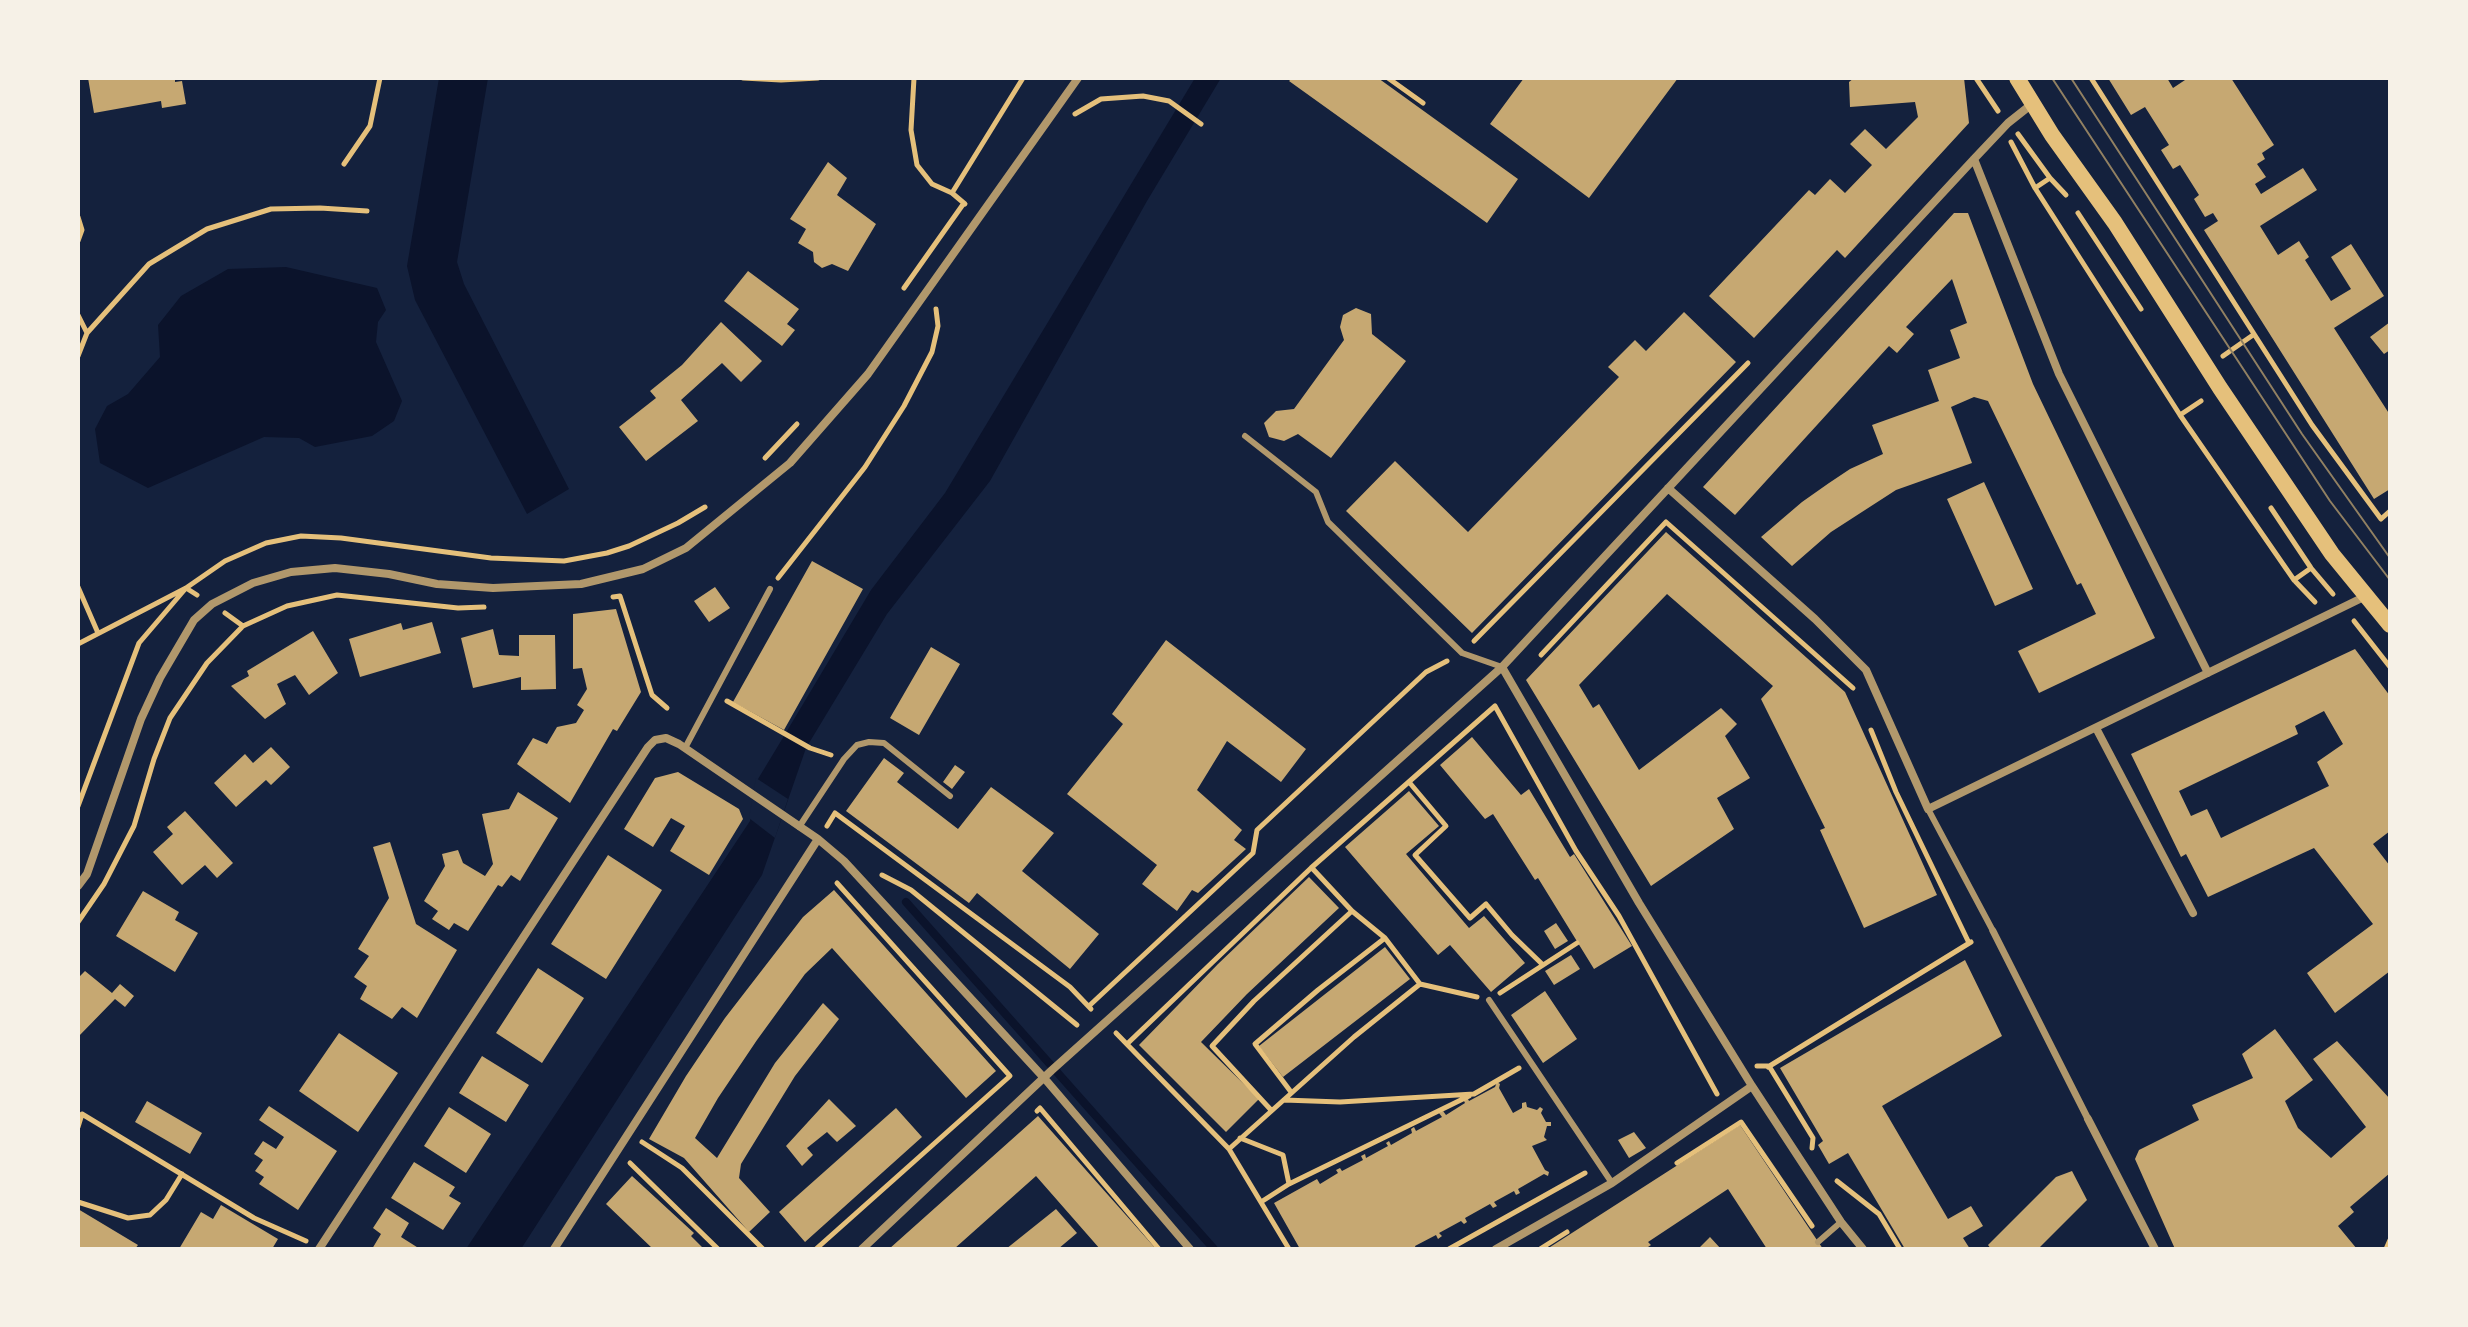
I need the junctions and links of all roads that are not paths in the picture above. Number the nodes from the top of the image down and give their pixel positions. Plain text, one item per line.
1 (1078, 78) edge
2 (2017, 78) edge
3 (2032, 104) junction
4 (1974, 159) junction
5 (1245, 436) dead end
6 (1668, 488) junction
7 (770, 589) road end
8 (2366, 596) junction
9 (2390, 625) edge
10 (1502, 667) junction
11 (2208, 673) junction
12 (2096, 728) junction
13 (685, 748) junction
14 (950, 796) dead end
15 (1928, 809) junction
16 (799, 827) junction
17 (818, 839) junction
18 (78, 886) edge
19 (2193, 913) dead end
20 (1993, 931) joint
21 (1489, 1000) road end
22 (1045, 1079) junction
23 (1752, 1086) junction
24 (2088, 1119) joint
25 (1612, 1183) junction
26 (1841, 1222) junction
27 (1820, 1241) road end
28 (320, 1248) edge
29 (554, 1249) edge
30 (862, 1249) edge
31 (1190, 1249) edge
32 (1496, 1249) edge
33 (1863, 1249) edge
34 (2155, 1249) edge

1 - 18 street
2 - 3 main road
3 - 4 street
3 - 8 main road
4 - 6 street
4 - 11 street
5 - 10 lane
6 - 10 street
6 - 15 street
7 - 13 lane
8 - 9 main road
8 - 11 street
10 - 22 street
10 - 23 street
11 - 12 street
12 - 15 street
12 - 19 street
13 - 16 street
13 - 28 street
14 - 16 lane
15 - 20 lane
16 - 17 street
17 - 22 street
17 - 29 street
20 - 24 street
21 - 25 lane
22 - 30 street
22 - 31 street
23 - 25 street
23 - 26 street
24 - 34 street
25 - 32 street
26 - 27 lane
26 - 33 street

